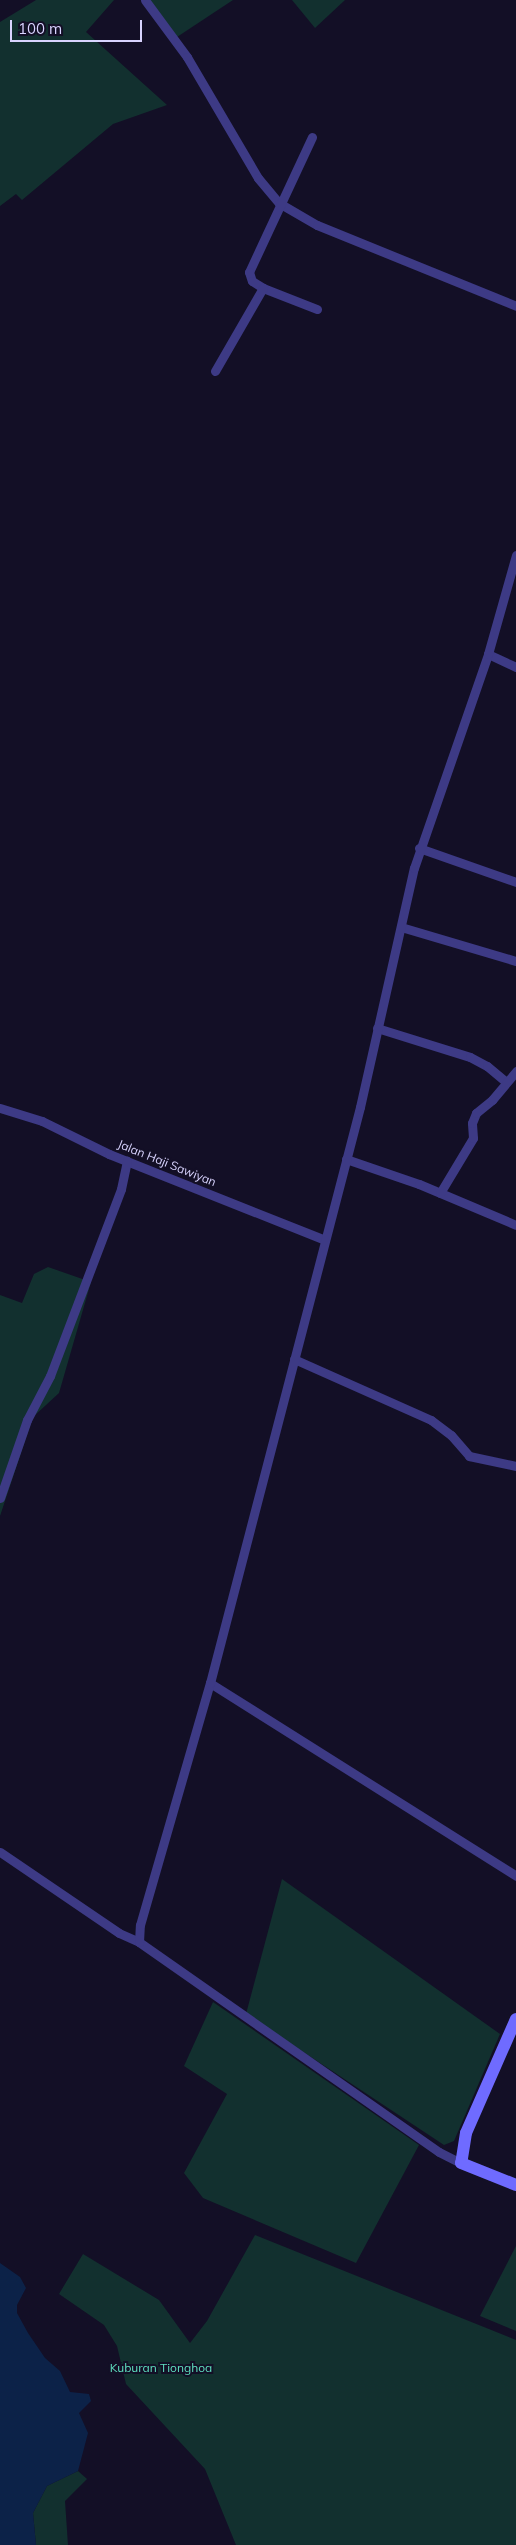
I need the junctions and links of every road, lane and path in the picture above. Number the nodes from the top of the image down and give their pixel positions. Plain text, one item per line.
1 (145, 0) edge
2 (312, 137) dead end
3 (279, 203) junction
4 (263, 288) junction
5 (516, 306) edge
6 (318, 309) dead end
7 (215, 371) dead end
8 (516, 555) edge
9 (488, 654) junction
10 (516, 666) edge
11 (419, 848) junction
12 (516, 882) edge
13 (401, 927) junction
14 (516, 961) edge
15 (378, 1028) junction
16 (516, 1071) edge
17 (506, 1082) junction
18 (0, 1108) edge
19 (346, 1159) junction
20 (127, 1161) junction
21 (440, 1193) junction
22 (516, 1225) edge
23 (325, 1240) junction
24 (294, 1359) junction
25 (516, 1466) edge
26 (0, 1498) edge
27 (210, 1683) junction
28 (0, 1852) edge
29 (516, 1876) edge
30 (139, 1942) junction
31 (516, 2018) edge
32 (461, 2163) junction
33 (516, 2185) edge

1 - 3 street
2 - 3 street
3 - 4 street
3 - 5 street
4 - 6 street
4 - 7 street
8 - 9 street
9 - 10 street
9 - 11 street
11 - 12 street
11 - 13 street
13 - 14 street
13 - 15 street
15 - 17 street
15 - 19 street
16 - 17 street
17 - 21 street
18 - 20 street, Jalan Haji Sawiyan
19 - 21 street
19 - 23 street
20 - 23 street, Jalan Haji Sawiyan
20 - 26 street
21 - 22 street
23 - 24 street
24 - 25 street
24 - 27 street
27 - 29 street
27 - 30 street
28 - 30 street
30 - 32 street
31 - 32 street
32 - 33 street

